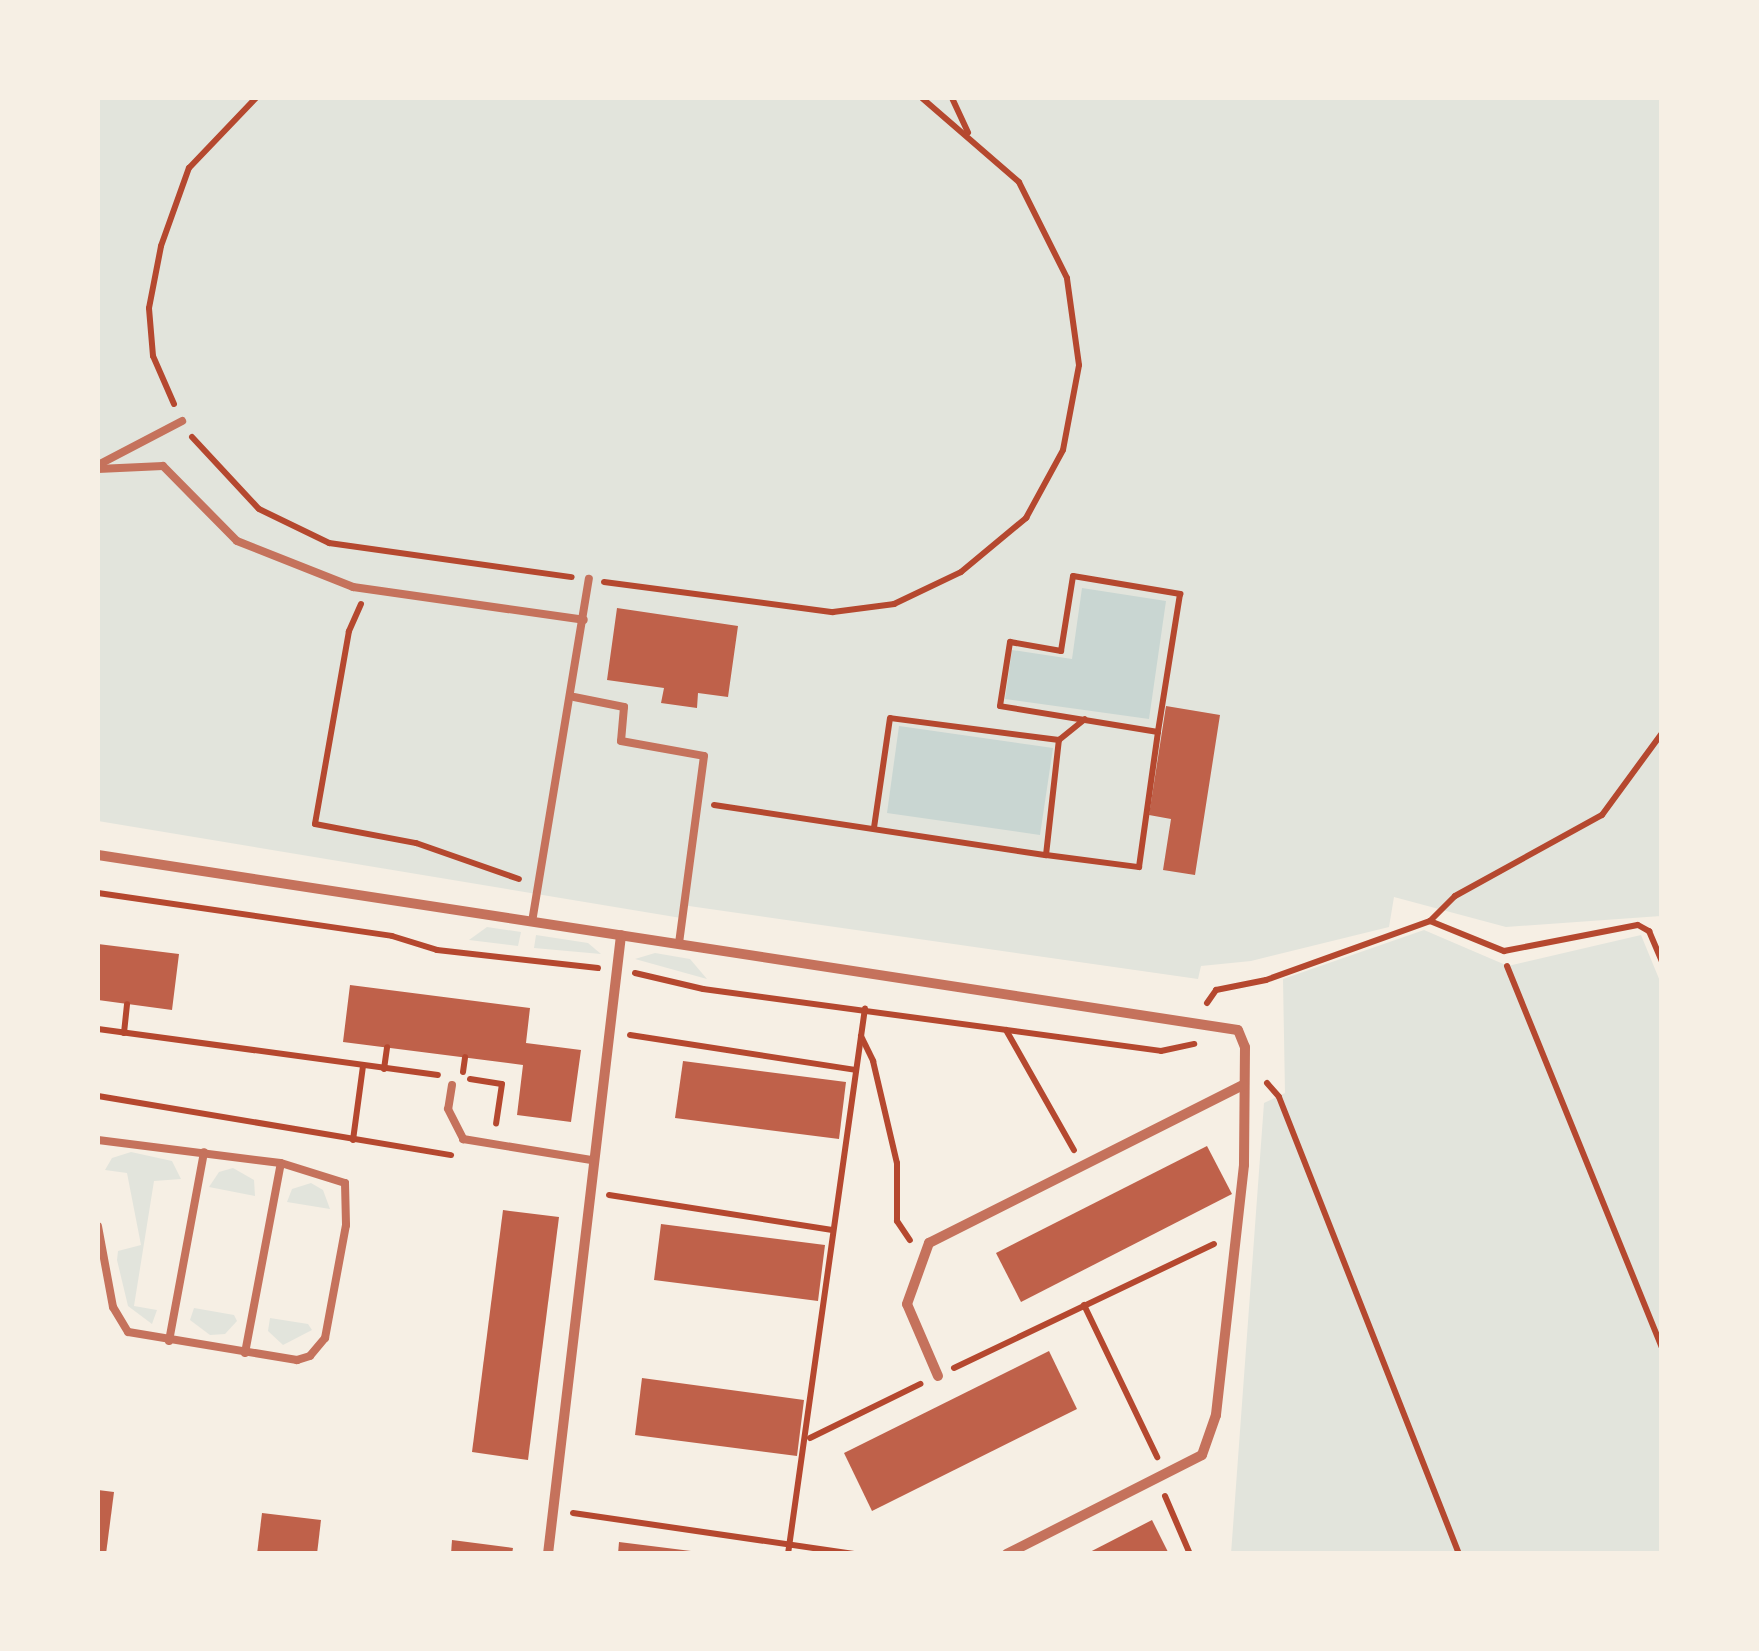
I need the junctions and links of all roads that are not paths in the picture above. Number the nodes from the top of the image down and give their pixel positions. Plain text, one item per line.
1 (182, 422) road end
2 (98, 467) edge
3 (589, 580) road end
4 (584, 620) junction
5 (574, 697) junction
6 (98, 856) edge
7 (532, 922) junction
8 (621, 934) junction
9 (679, 942) junction
10 (1243, 1085) junction
11 (452, 1086) dead end
12 (98, 1140) edge
13 (204, 1152) junction
14 (591, 1160) junction
15 (280, 1163) junction
16 (98, 1226) edge
17 (169, 1341) junction
18 (245, 1352) junction
19 (938, 1376) road end
20 (548, 1554) edge
21 (1007, 1554) edge

1 - 2 lane
2 - 4 lane
3 - 4 lane
4 - 5 lane
5 - 7 lane
5 - 9 lane
6 - 7 street
7 - 8 street
8 - 9 street
8 - 14 street
9 - 10 street
10 - 19 street
10 - 21 street
11 - 14 lane
12 - 13 lane
13 - 15 lane
13 - 17 lane
14 - 20 street
15 - 18 lane
15 - 18 lane
16 - 17 lane
17 - 18 lane

